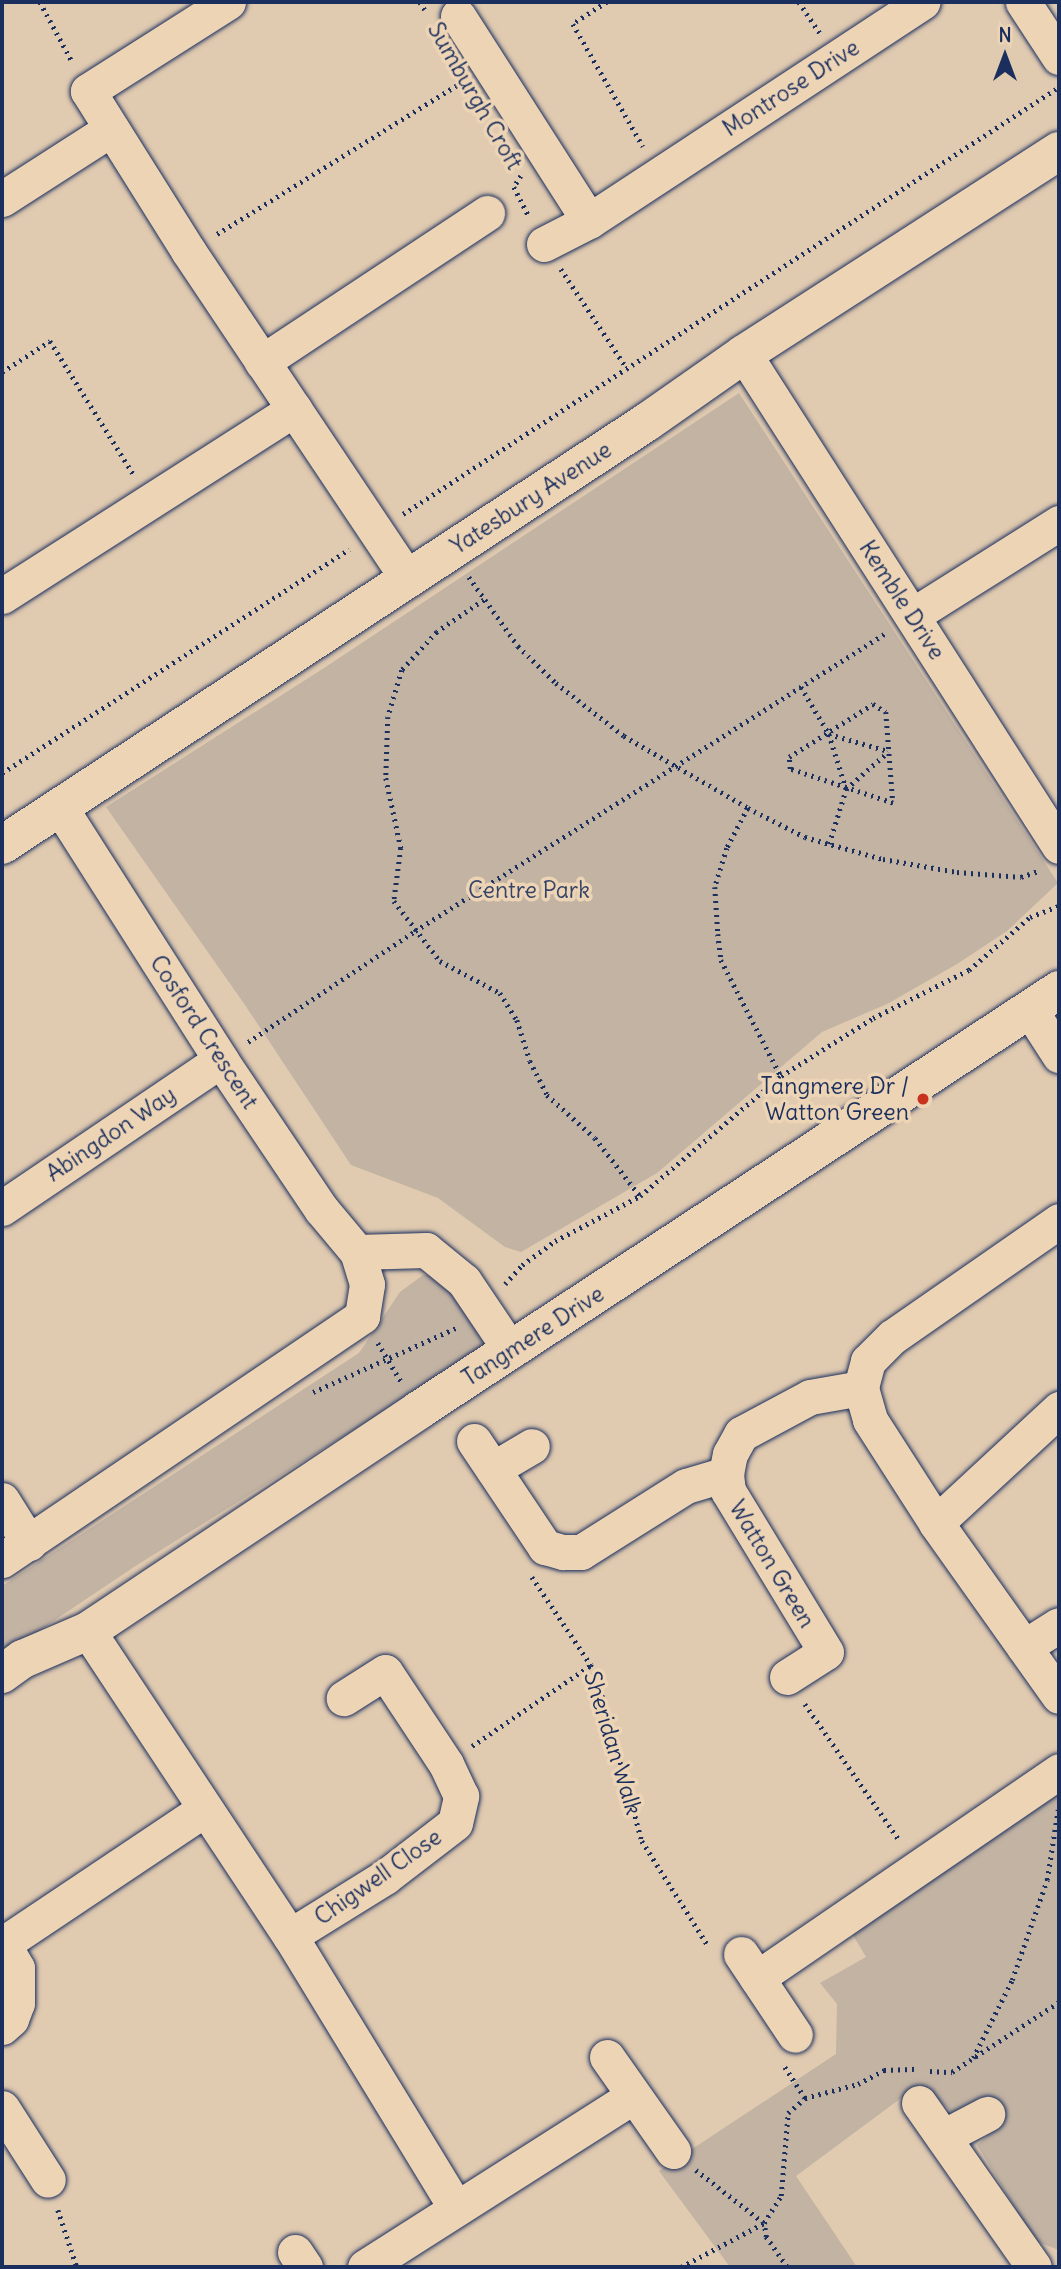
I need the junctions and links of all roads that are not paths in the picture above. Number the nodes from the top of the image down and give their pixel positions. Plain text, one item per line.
1 (228, 2) edge
2 (922, 2) edge
3 (1023, 2) edge
4 (442, 14) road end
5 (1059, 57) edge
6 (111, 129) junction
7 (1059, 151) edge
8 (2, 199) edge
9 (487, 213) dead end
10 (589, 221) junction
11 (544, 244) road end
12 (744, 354) junction
13 (262, 362) junction
14 (294, 409) junction
15 (1059, 523) edge
16 (408, 579) junction
17 (2, 596) edge
18 (913, 615) junction
19 (60, 807) junction
20 (2, 845) edge
21 (1053, 857) edge
22 (1044, 1000) edge
23 (1059, 1055) edge
24 (221, 1060) junction
25 (2, 1208) edge
26 (1059, 1221) edge
27 (357, 1252) junction
28 (511, 1351) junction
29 (861, 1388) junction
30 (1059, 1409) edge
31 (532, 1446) dead end
32 (726, 1474) junction
33 (2, 1500) edge
34 (936, 1523) junction
35 (15, 1551) edge
36 (1059, 1625) edge
37 (88, 1631) junction
38 (1024, 1647) junction
39 (2, 1674) edge
40 (787, 1677) road end
41 (1059, 1696) edge
42 (344, 1698) dead end
43 (1059, 1771) edge
44 (205, 1809) junction
45 (290, 1936) junction
46 (2, 1943) edge
47 (2, 2027) edge
48 (789, 2049) road end
49 (607, 2057) dead end
50 (633, 2096) junction
51 (919, 2103) dead end
52 (2, 2108) edge
53 (987, 2114) dead end
54 (943, 2137) junction
55 (673, 2151) road end
56 (48, 2180) road end
57 (456, 2207) junction
58 (1059, 2265) edge
59 (365, 2267) edge
60 (1034, 2267) edge
61 (1054, 2267) edge

1 - 6 street
2 - 10 street, Montrose Drive
3 - 5 street
4 - 10 street
6 - 8 street
6 - 13 street
7 - 12 street, Yatesbury Avenue
9 - 13 street
10 - 11 street, Montrose Drive
12 - 16 street, Yatesbury Avenue
12 - 18 street, Kemble Drive
13 - 14 street
14 - 16 street
14 - 17 street
15 - 18 street
16 - 19 street, Yatesbury Avenue
18 - 21 street, Kemble Drive
19 - 20 street, Yatesbury Avenue
19 - 24 street, Cosford Crescent
22 - 23 street
22 - 28 street, Tangmere Drive
24 - 25 street, Abingdon Way
24 - 27 street, Cosford Crescent
26 - 29 street
27 - 28 street
27 - 35 street, Cosford Crescent
28 - 37 street, Tangmere Drive
29 - 32 street, Watton Green
29 - 34 street
30 - 34 street
31 - 32 street
32 - 40 street, Watton Green
33 - 35 street
34 - 38 street
36 - 38 street
37 - 39 street, Tangmere Drive
37 - 44 street, Chigwell Close
38 - 41 street
42 - 45 street, Chigwell Close
43 - 48 street
44 - 45 street, Chigwell Close
44 - 46 street
45 - 57 street, Chigwell Close
46 - 47 street
49 - 50 street
50 - 55 street
50 - 57 street
51 - 54 street
52 - 56 street
53 - 54 street
54 - 60 street
57 - 59 street
58 - 61 street

